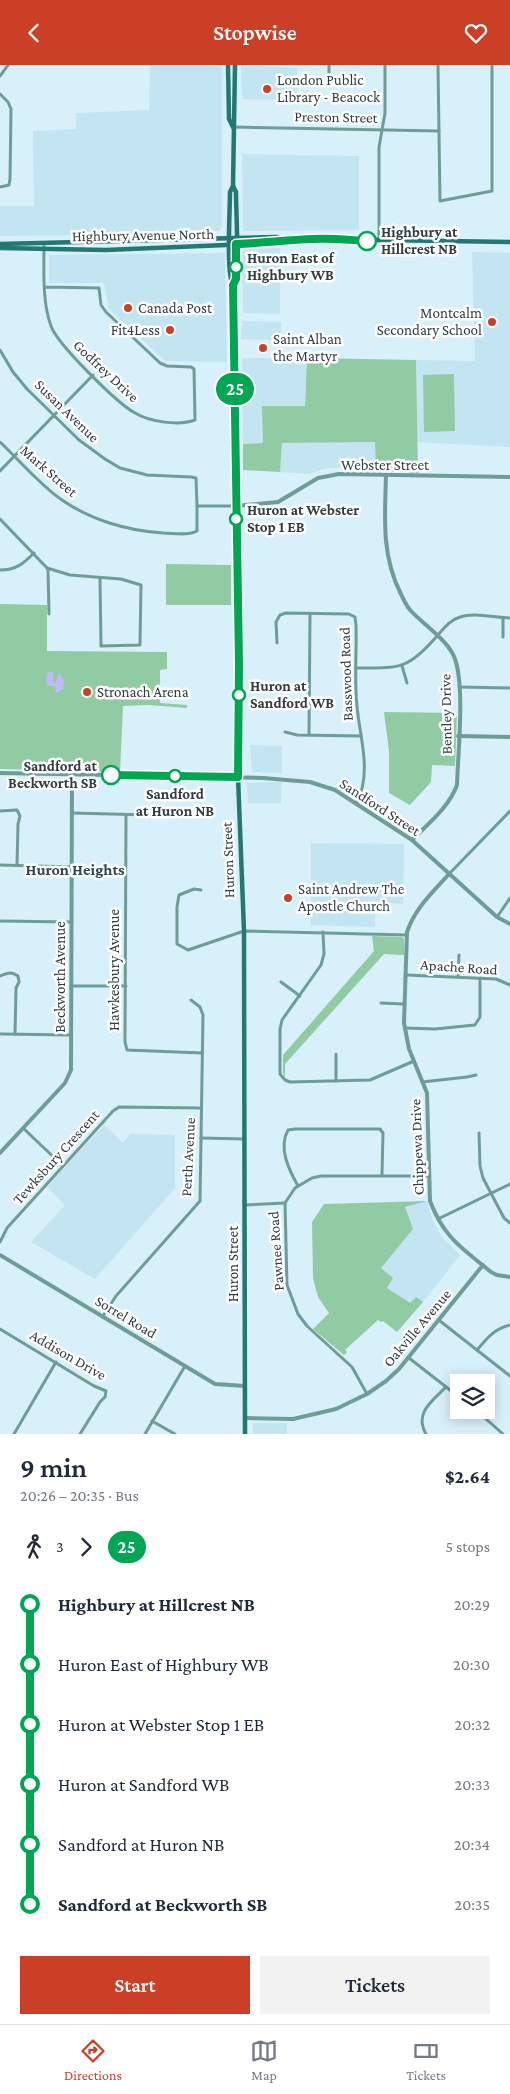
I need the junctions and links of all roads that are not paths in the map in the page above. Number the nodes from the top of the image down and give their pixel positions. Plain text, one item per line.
1 (8, 65) edge
2 (228, 65) edge
3 (235, 65) edge
4 (329, 65) edge
5 (385, 65) edge
6 (438, 65) edge
7 (492, 65) edge
8 (329, 73) dead end
9 (0, 76) edge
10 (0, 94) edge
11 (233, 127) junction
12 (382, 129) junction
13 (439, 131) junction
14 (233, 185) junction
15 (0, 187) edge
16 (230, 238) junction
17 (236, 241) junction
18 (379, 241) junction
19 (510, 242) edge
20 (0, 244) edge
21 (230, 245) junction
22 (44, 246) junction
23 (0, 248) edge
24 (233, 285) junction
25 (46, 287) junction
26 (0, 350) edge
27 (93, 375) junction
28 (55, 415) junction
29 (0, 442) edge
30 (14, 456) junction
31 (0, 471) edge
32 (386, 475) junction
33 (510, 477) edge
34 (197, 506) junction
35 (236, 506) junction
36 (0, 519) edge
37 (34, 553) junction
38 (47, 568) junction
39 (0, 570) edge
40 (100, 578) junction
41 (49, 614) dead end
42 (310, 614) junction
43 (503, 618) junction
44 (510, 618) edge
45 (437, 636) junction
46 (503, 637) dead end
47 (277, 643) dead end
48 (402, 665) junction
49 (356, 668) junction
50 (407, 683) dead end
51 (459, 687) junction
52 (510, 689) edge
53 (285, 732) dead end
54 (309, 735) junction
55 (361, 736) junction
56 (458, 736) junction
57 (510, 737) edge
58 (0, 773) edge
59 (72, 775) junction
60 (238, 777) junction
61 (357, 803) junction
62 (0, 811) edge
63 (510, 811) edge
64 (72, 813) junction
65 (126, 815) junction
66 (148, 815) dead end
67 (412, 840) junction
68 (0, 865) edge
69 (17, 865) junction
70 (72, 867) junction
71 (449, 874) junction
72 (201, 890) dead end
73 (510, 898) edge
74 (497, 917) junction
75 (0, 921) edge
76 (72, 922) junction
77 (510, 924) edge
78 (244, 931) junction
79 (323, 932) junction
80 (407, 935) junction
81 (459, 955) dead end
82 (406, 975) junction
83 (0, 976) edge
84 (458, 977) junction
85 (480, 978) junction
86 (282, 983) dead end
87 (71, 985) junction
88 (126, 985) junction
89 (510, 985) edge
90 (300, 996) junction
91 (191, 1000) dead end
92 (381, 1003) dead end
93 (404, 1004) junction
94 (405, 1028) junction
95 (0, 1034) edge
96 (16, 1035) junction
97 (71, 1035) junction
98 (202, 1053) junction
99 (336, 1054) dead end
100 (414, 1061) junction
101 (476, 1075) dead end
102 (336, 1081) junction
103 (422, 1082) junction
104 (201, 1108) junction
105 (23, 1128) junction
106 (479, 1133) dead end
107 (201, 1138) junction
108 (244, 1139) junction
109 (0, 1153) edge
110 (64, 1166) junction
111 (382, 1175) junction
112 (428, 1176) junction
113 (510, 1184) edge
114 (298, 1186) junction
115 (492, 1194) junction
116 (284, 1203) junction
117 (245, 1205) junction
118 (438, 1219) junction
119 (510, 1223) edge
120 (0, 1242) edge
121 (0, 1255) edge
122 (483, 1265) junction
123 (510, 1277) edge
124 (103, 1316) junction
125 (440, 1321) junction
126 (510, 1325) edge
127 (0, 1329) edge
128 (477, 1350) junction
129 (410, 1358) junction
130 (56, 1362) junction
131 (185, 1366) junction
132 (510, 1376) edge
133 (245, 1386) junction
134 (446, 1387) junction
135 (450, 1390) edge
136 (367, 1394) junction
137 (245, 1419) junction
138 (486, 1419) edge
139 (152, 1421) junction
140 (14, 1434) edge
141 (80, 1434) edge
142 (145, 1434) edge
143 (175, 1434) edge
144 (245, 1434) edge
145 (426, 1434) edge
146 (503, 1434) edge

1 - 9 street
2 - 11 main road, Huron Street
3 - 11 main road, Huron Street
4 - 8 street
5 - 12 street
6 - 13 street
7 - 13 street
10 - 15 street
11 - 12 street, Preston Street
11 - 14 main road, Huron Street
12 - 13 street, Preston Street
12 - 18 street
14 - 16 main road, Huron Street
14 - 17 main road, Huron Street
16 - 17 main road, Highbury Avenue North
16 - 21 main road, Huron Street
16 - 22 main road, Highbury Avenue North
17 - 18 main road, Highbury Avenue North
17 - 21 main road, Highbury Avenue North
17 - 24 main road, Huron Street
18 - 19 main road, Highbury Avenue North
20 - 22 main road, Highbury Avenue North
21 - 22 main road, Highbury Avenue North
21 - 24 main road, Huron Street
22 - 23 main road, Highbury Avenue North
22 - 25 street, Godfrey Drive
24 - 35 main road, Huron Street
25 - 27 street, Godfrey Drive
25 - 27 street, Godfrey Drive
26 - 28 street, Susan Avenue
27 - 28 street
28 - 30 street
28 - 34 street, Susan Avenue
29 - 30 street, Mark Street
30 - 31 street
30 - 34 street, Mark Street
32 - 33 street, Webster Street
32 - 35 street, Webster Street
32 - 45 street, Bentley Drive
34 - 35 street
35 - 60 main road, Huron Street
36 - 37 street
37 - 38 street
37 - 39 street
38 - 40 street
38 - 41 street
40 - 40 street
42 - 47 street, Basswood Road
42 - 49 street, Basswood Road
42 - 54 street
43 - 44 street
43 - 45 street
43 - 46 street
45 - 48 street
45 - 51 street, Bentley Drive
48 - 49 street
48 - 50 street
49 - 55 street, Basswood Road
51 - 52 street
51 - 56 street, Bentley Drive
53 - 54 street
54 - 55 street
55 - 61 street, Basswood Road
56 - 57 street
56 - 67 street, Bentley Drive
58 - 59 street, Sandford Street
59 - 60 street, Sandford Street
59 - 64 street, Beckworth Avenue
60 - 61 street, Sandford Street
60 - 78 main road, Huron Street
61 - 67 street, Sandford Street
62 - 69 street
63 - 71 street
64 - 65 street
64 - 70 street, Beckworth Avenue
65 - 66 street
65 - 88 street, Hawkesbury Avenue
67 - 71 street, Sandford Street
68 - 69 street
69 - 70 street
70 - 76 street, Beckworth Avenue
71 - 74 street, Sandford Street
71 - 80 street, Chippewa Drive
72 - 78 street
73 - 74 street
74 - 77 street, Sandford Street
75 - 76 street
76 - 87 street, Beckworth Avenue
78 - 79 street
78 - 108 main road, Huron Street
79 - 80 street
79 - 90 street
80 - 82 street, Chippewa Drive
81 - 84 street
82 - 84 street, Apache Road
82 - 93 street, Chippewa Drive
83 - 96 street
84 - 85 street, Apache Road
85 - 89 street, Apache Road
85 - 94 street
86 - 90 street
87 - 88 street
87 - 97 street, Beckworth Avenue
88 - 98 street, Hawkesbury Avenue
90 - 102 street
91 - 98 street, Perth Avenue
92 - 93 street
93 - 94 street, Chippewa Drive
94 - 100 street, Chippewa Drive
95 - 96 street
96 - 97 street
97 - 105 street, Beckworth Avenue
98 - 104 street, Perth Avenue
99 - 102 street
100 - 102 street
100 - 103 street, Chippewa Drive
101 - 103 street
103 - 112 street, Chippewa Drive
104 - 107 street, Perth Avenue
104 - 110 street, Tewksbury Crescent
105 - 109 street, Beckworth Avenue
105 - 110 street
106 - 115 street
107 - 108 street
107 - 124 street, Perth Avenue
108 - 117 main road, Huron Street
110 - 120 street, Tewksbury Crescent
111 - 112 street, Pawnee Road
111 - 114 street, Pawnee Road
111 - 114 street
112 - 118 street, Chippewa Drive
113 - 115 street
114 - 116 street, Pawnee Road
115 - 118 street
115 - 119 street
116 - 117 street
116 - 136 street, Pawnee Road
117 - 133 main road, Huron Street
118 - 122 street, Chippewa Drive
121 - 124 street, Sorrel Road
122 - 123 street, Chippewa Drive
122 - 125 street, Oakville Avenue
124 - 131 street, Sorrel Road
125 - 128 street
125 - 129 street, Oakville Avenue
126 - 128 street
127 - 130 street, Addison Drive
128 - 132 street
129 - 134 street
129 - 136 street, Oakville Avenue
130 - 140 street
130 - 141 street, Addison Drive
131 - 133 street, Sorrel Road
131 - 139 street
133 - 137 main road, Huron Street
134 - 135 street
134 - 145 street
136 - 137 street, Oakville Avenue
137 - 144 main road, Huron Street
138 - 146 street
139 - 142 street
139 - 143 street

